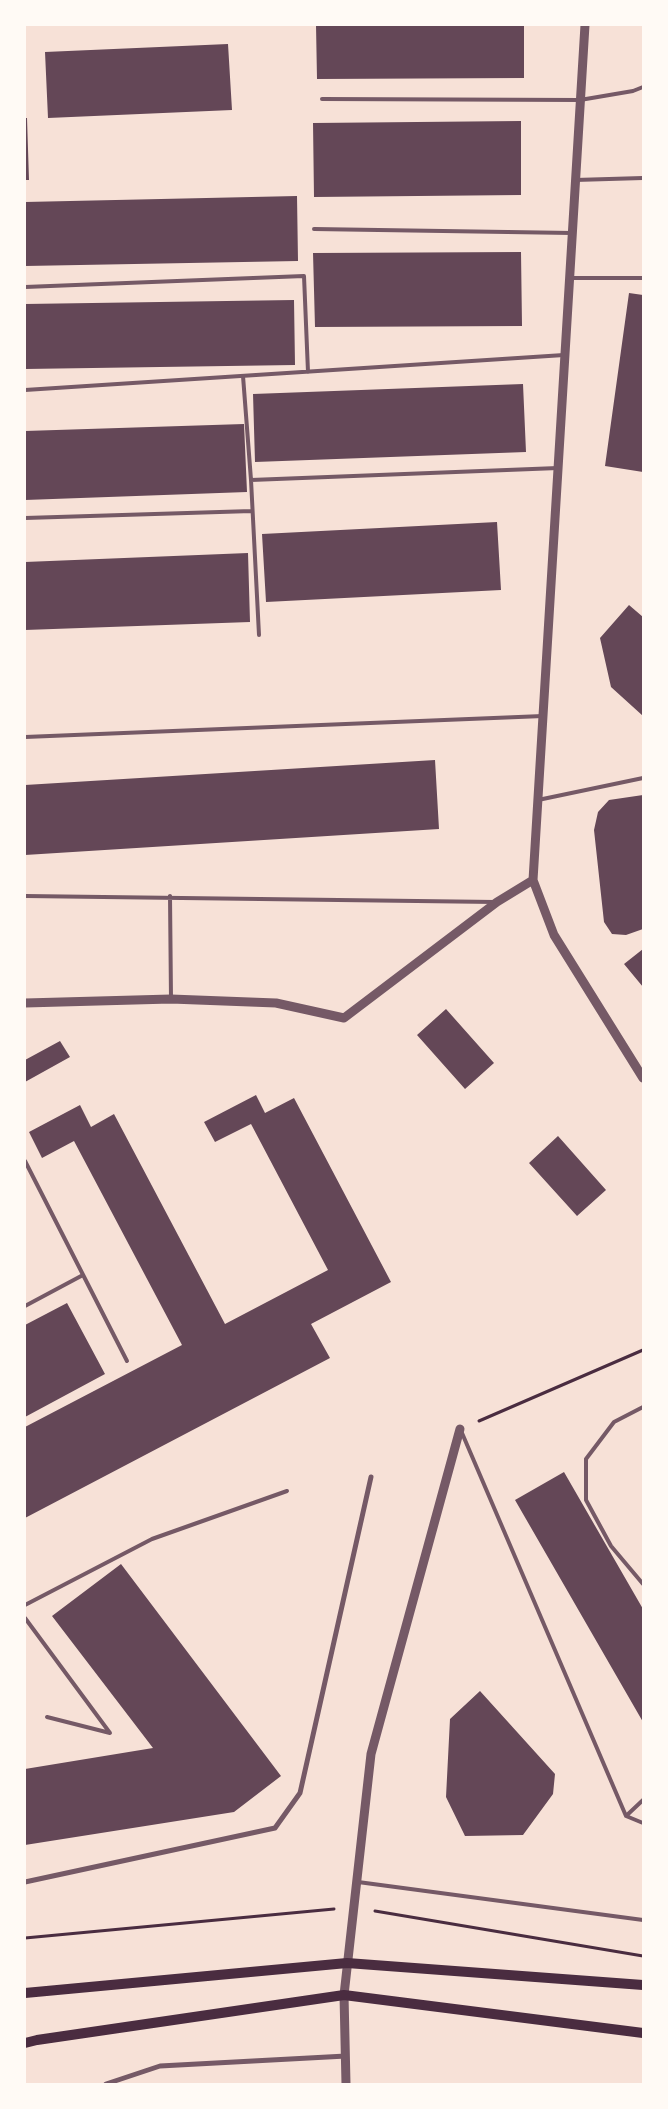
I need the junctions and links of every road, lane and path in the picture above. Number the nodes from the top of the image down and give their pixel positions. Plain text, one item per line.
1 (585, 25) edge
2 (643, 87) edge
3 (322, 99) dead end
4 (580, 100) junction
5 (643, 178) edge
6 (575, 180) junction
7 (314, 230) dead end
8 (572, 233) junction
9 (570, 278) junction
10 (643, 278) edge
11 (25, 288) edge
12 (564, 356) junction
13 (308, 372) junction
14 (243, 376) junction
15 (25, 390) edge
16 (558, 468) junction
17 (251, 480) junction
18 (252, 511) junction
19 (25, 518) edge
20 (259, 635) dead end
21 (543, 716) junction
22 (25, 737) edge
23 (643, 778) edge
24 (538, 800) junction
25 (533, 880) junction
26 (25, 896) edge
27 (170, 896) junction
28 (497, 902) junction
29 (171, 999) junction
30 (25, 1004) edge
31 (643, 1078) edge
32 (25, 1162) edge
33 (83, 1275) junction
34 (25, 1306) edge
35 (643, 1350) edge
36 (127, 1361) dead end
37 (643, 1407) edge
38 (460, 1429) junction
39 (371, 1477) dead end
40 (287, 1491) dead end
41 (643, 1584) edge
42 (25, 1605) edge
43 (25, 1618) edge
44 (47, 1717) dead end
45 (643, 1800) edge
46 (626, 1816) junction
47 (643, 1823) edge
48 (25, 1882) edge
49 (356, 1882) junction
50 (643, 1920) edge
51 (347, 1963) junction
52 (643, 1985) edge
53 (25, 1993) edge
54 (344, 1994) junction
55 (643, 2033) edge
56 (25, 2043) edge
57 (346, 2056) junction
58 (106, 2084) edge
59 (346, 2084) edge

1 - 4 street
2 - 4 lane
3 - 4 lane
4 - 6 street
5 - 6 lane
6 - 8 street
7 - 8 lane
8 - 9 street
9 - 10 lane
9 - 12 street
11 - 13 lane
12 - 13 lane
12 - 16 street
13 - 14 lane
14 - 15 lane
14 - 17 lane
16 - 17 lane
16 - 21 street
17 - 18 lane
18 - 19 lane
18 - 20 lane
21 - 22 lane
21 - 24 street
23 - 24 lane
24 - 25 street
25 - 28 street
25 - 31 street
26 - 27 lane
27 - 28 lane
27 - 29 lane
28 - 29 street
29 - 30 street
32 - 33 lane
33 - 34 lane
33 - 36 lane
35 - 38 path
37 - 41 lane
38 - 46 lane
38 - 49 street
39 - 48 street
40 - 42 lane
43 - 44 lane
45 - 46 lane
46 - 47 lane
49 - 50 lane
49 - 51 street
51 - 52 main road
51 - 53 main road
51 - 54 street
54 - 55 main road
54 - 56 main road
54 - 57 street
57 - 58 street
57 - 59 street

